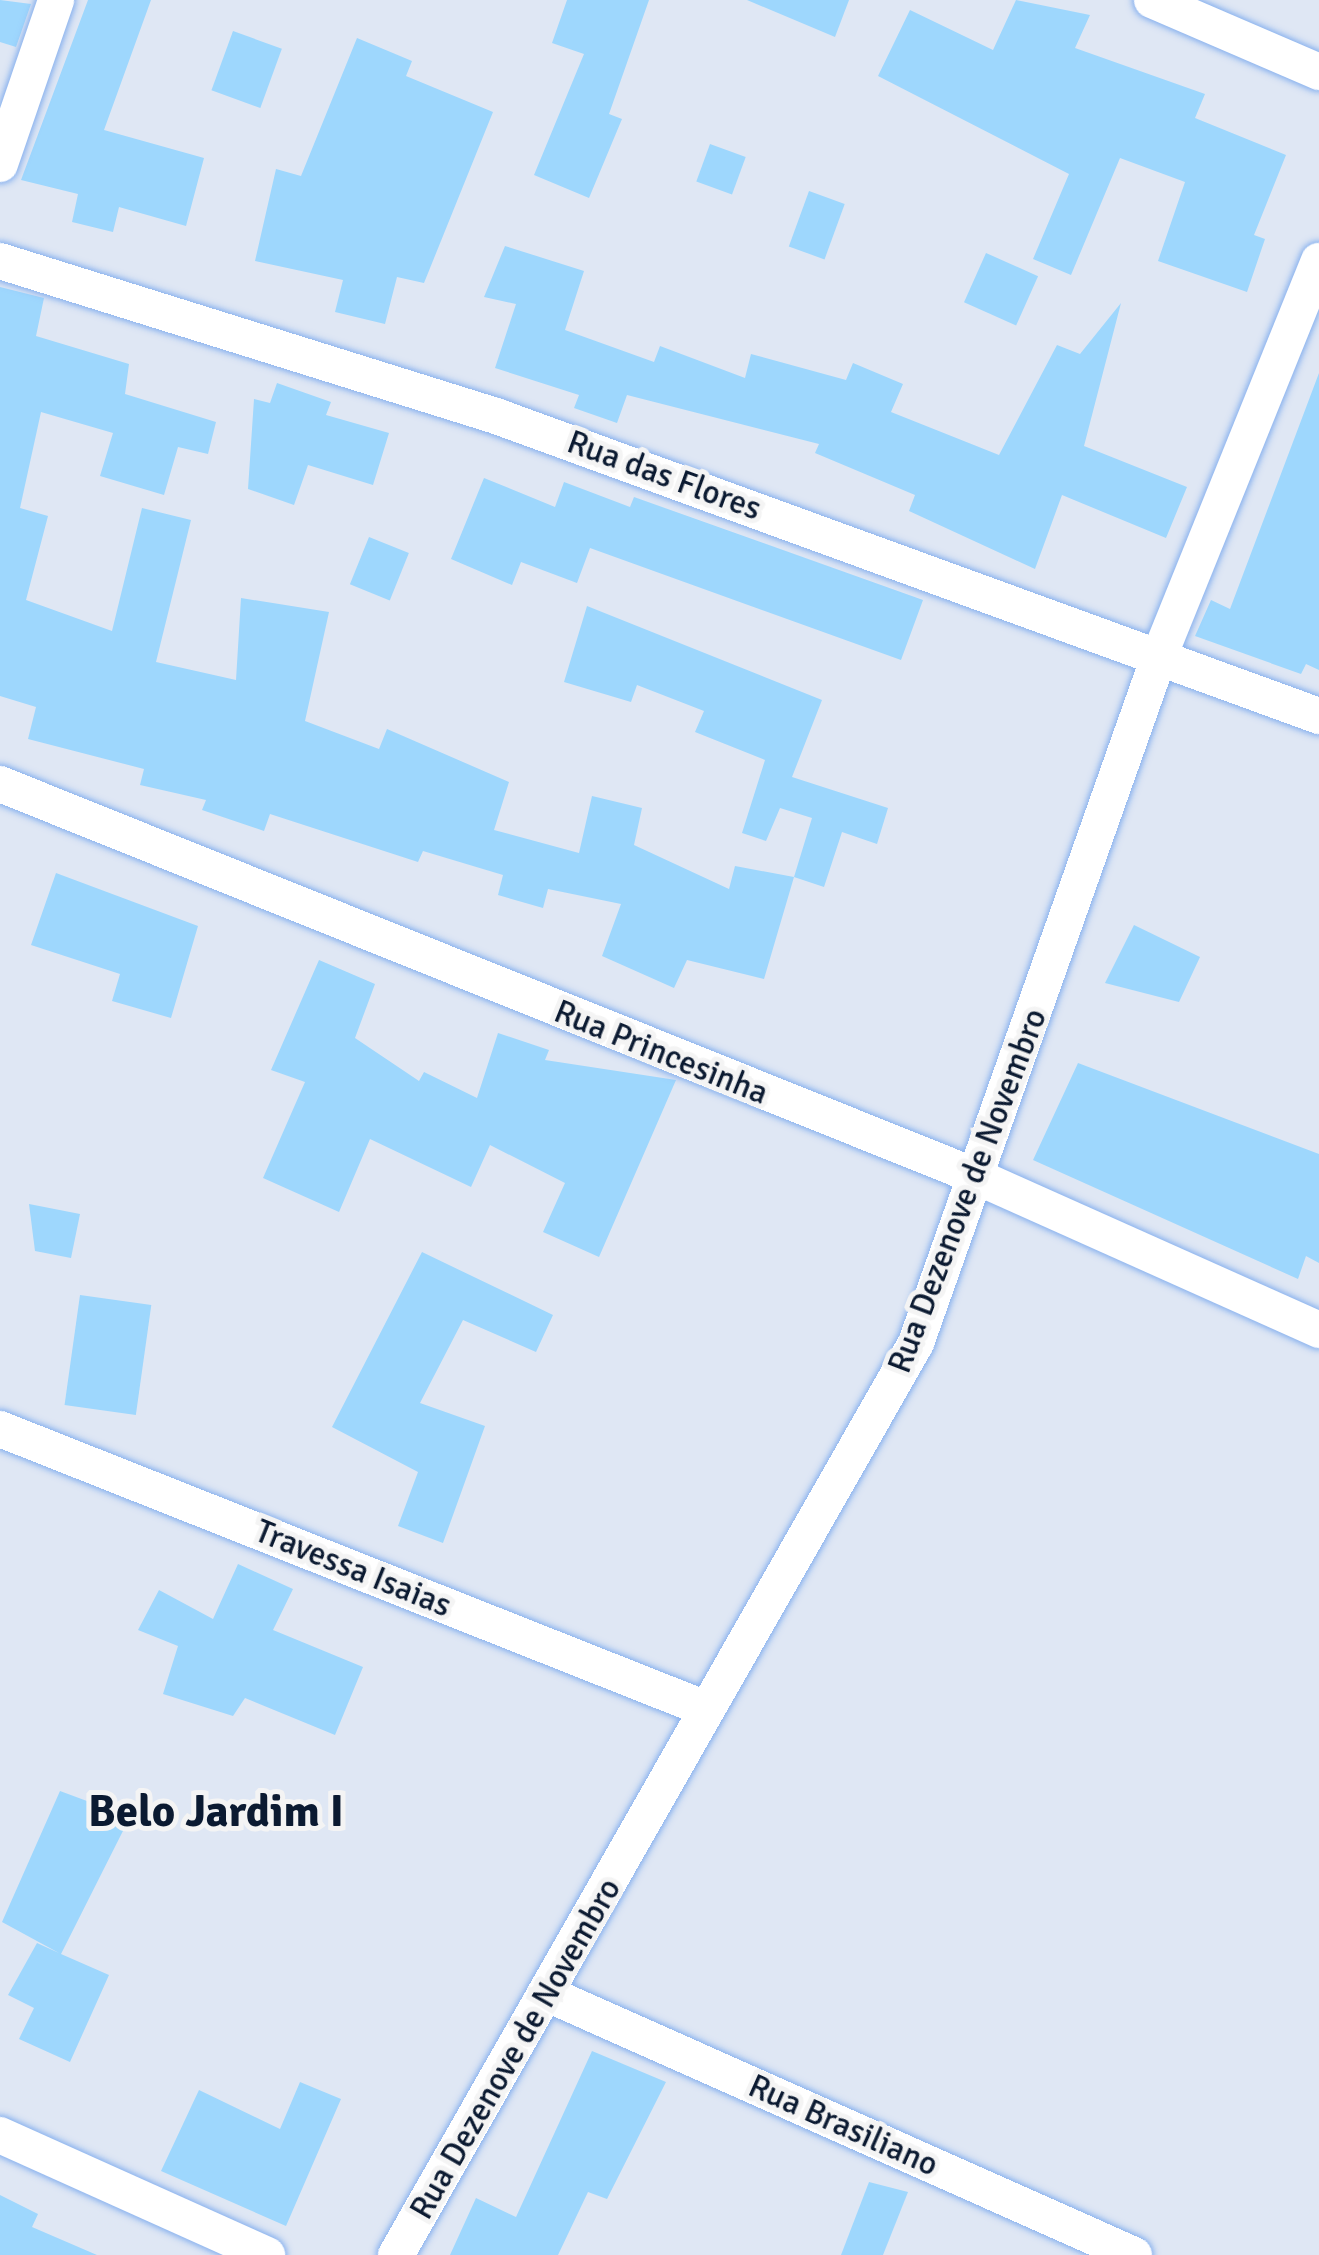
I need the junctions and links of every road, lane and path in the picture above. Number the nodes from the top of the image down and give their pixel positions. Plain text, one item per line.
1 (56, 0) edge
2 (1152, 0) edge
3 (1319, 72) edge
4 (0, 164) edge
5 (0, 261) edge
6 (1319, 261) edge
7 (1160, 654) junction
8 (1319, 716) edge
9 (0, 784) edge
10 (975, 1176) junction
11 (1319, 1330) edge
12 (0, 1429) edge
13 (706, 1709) junction
14 (552, 1996) junction
15 (0, 2135) edge
16 (267, 2255) edge
17 (396, 2255) edge
18 (1134, 2255) edge

1 - 4 street
2 - 3 street
5 - 7 street, Rua das Flores
6 - 7 street, Rua Dezenove de Novembro
7 - 8 street, Rua das Flores
7 - 10 street, Rua Dezenove de Novembro
9 - 10 street, Rua Princesinha
10 - 11 street, Rua Princesinha
10 - 13 street, Rua Dezenove de Novembro
12 - 13 street, Travessa Isaias
13 - 14 street, Rua Dezenove de Novembro
14 - 17 street, Rua Dezenove de Novembro
14 - 18 street, Rua Brasiliano
15 - 16 street

